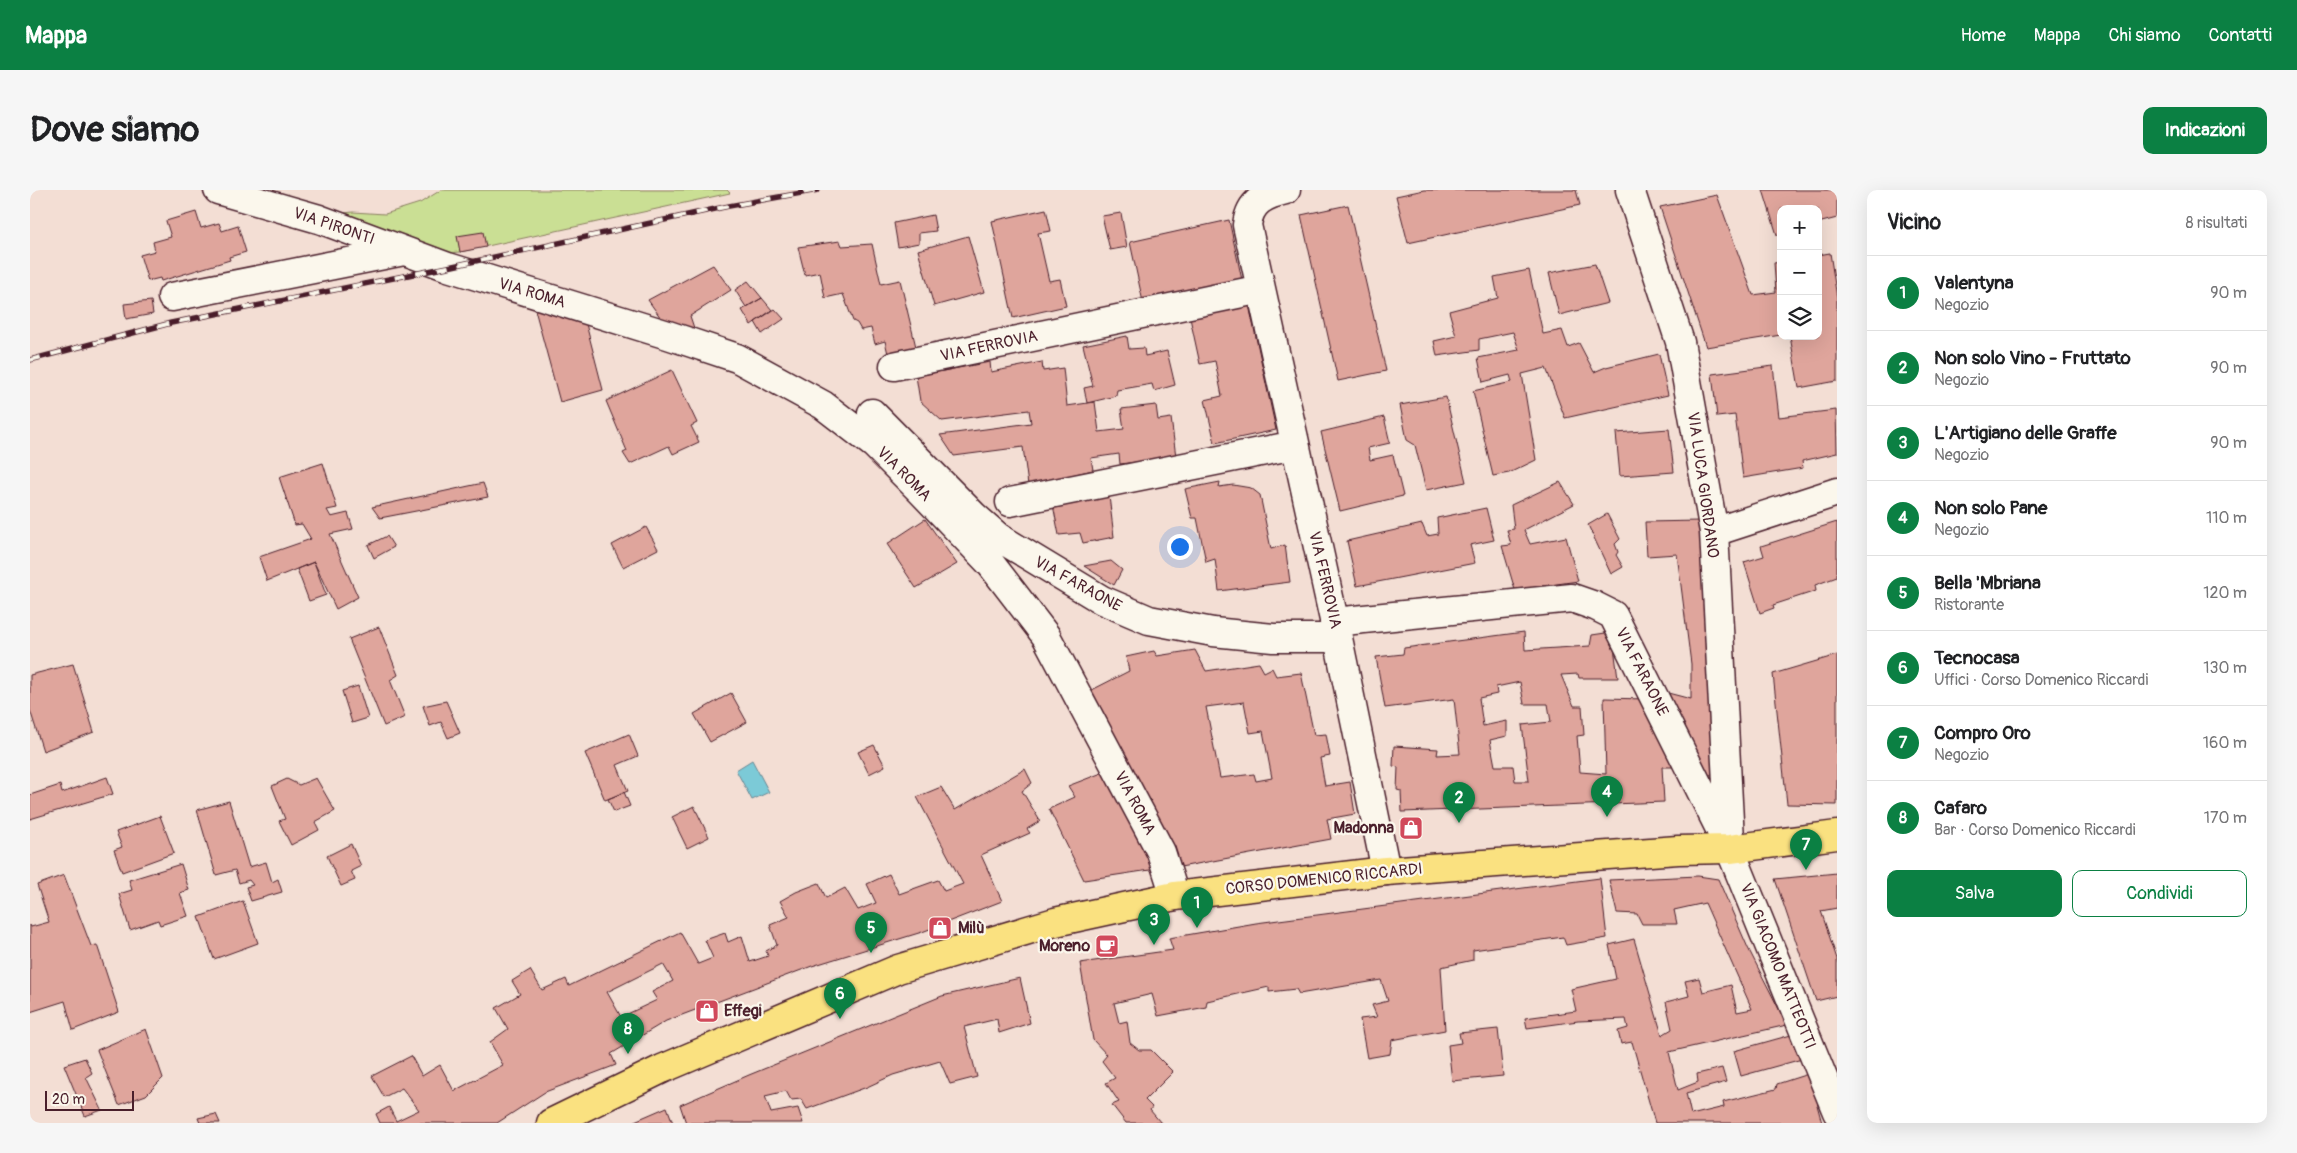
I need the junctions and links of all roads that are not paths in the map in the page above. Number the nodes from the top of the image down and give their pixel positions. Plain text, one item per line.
1 (218, 190) edge
2 (1286, 190) edge
3 (1630, 190) edge
4 (404, 250) junction
5 (448, 267) joint
6 (1261, 289) junction
7 (172, 297) dead end
8 (894, 366) dead end
9 (872, 413) dead end
10 (1295, 445) junction
11 (1837, 492) edge
12 (1010, 502) dead end
13 (1714, 532) junction
14 (1336, 630) junction
15 (1837, 835) edge
16 (1730, 849) junction
17 (1386, 871) junction
18 (1175, 896) junction
19 (1837, 1112) edge
20 (551, 1123) edge

1 - 4 street, VIA PIRONTI
2 - 6 street, VIA FERROVIA
3 - 13 street, VIA LUCA GIORDANO
4 - 5 street, VIA PIRONTI
4 - 7 street
5 - 18 street, VIA ROMA
6 - 8 street, VIA FERROVIA
6 - 10 street, VIA FERROVIA
9 - 14 street, VIA FARAONE
10 - 12 street
10 - 14 street, VIA FERROVIA
11 - 13 street
13 - 16 street, VIA LUCA GIORDANO
14 - 16 street, VIA FARAONE
14 - 17 street, VIA FERROVIA
15 - 16 main road, CORSO DOMENICO RICCARDI
16 - 17 main road, CORSO DOMENICO RICCARDI
16 - 19 street, VIA GIACOMO MATTEOTTI
17 - 18 main road, CORSO DOMENICO RICCARDI
18 - 20 main road, CORSO DOMENICO RICCARDI

